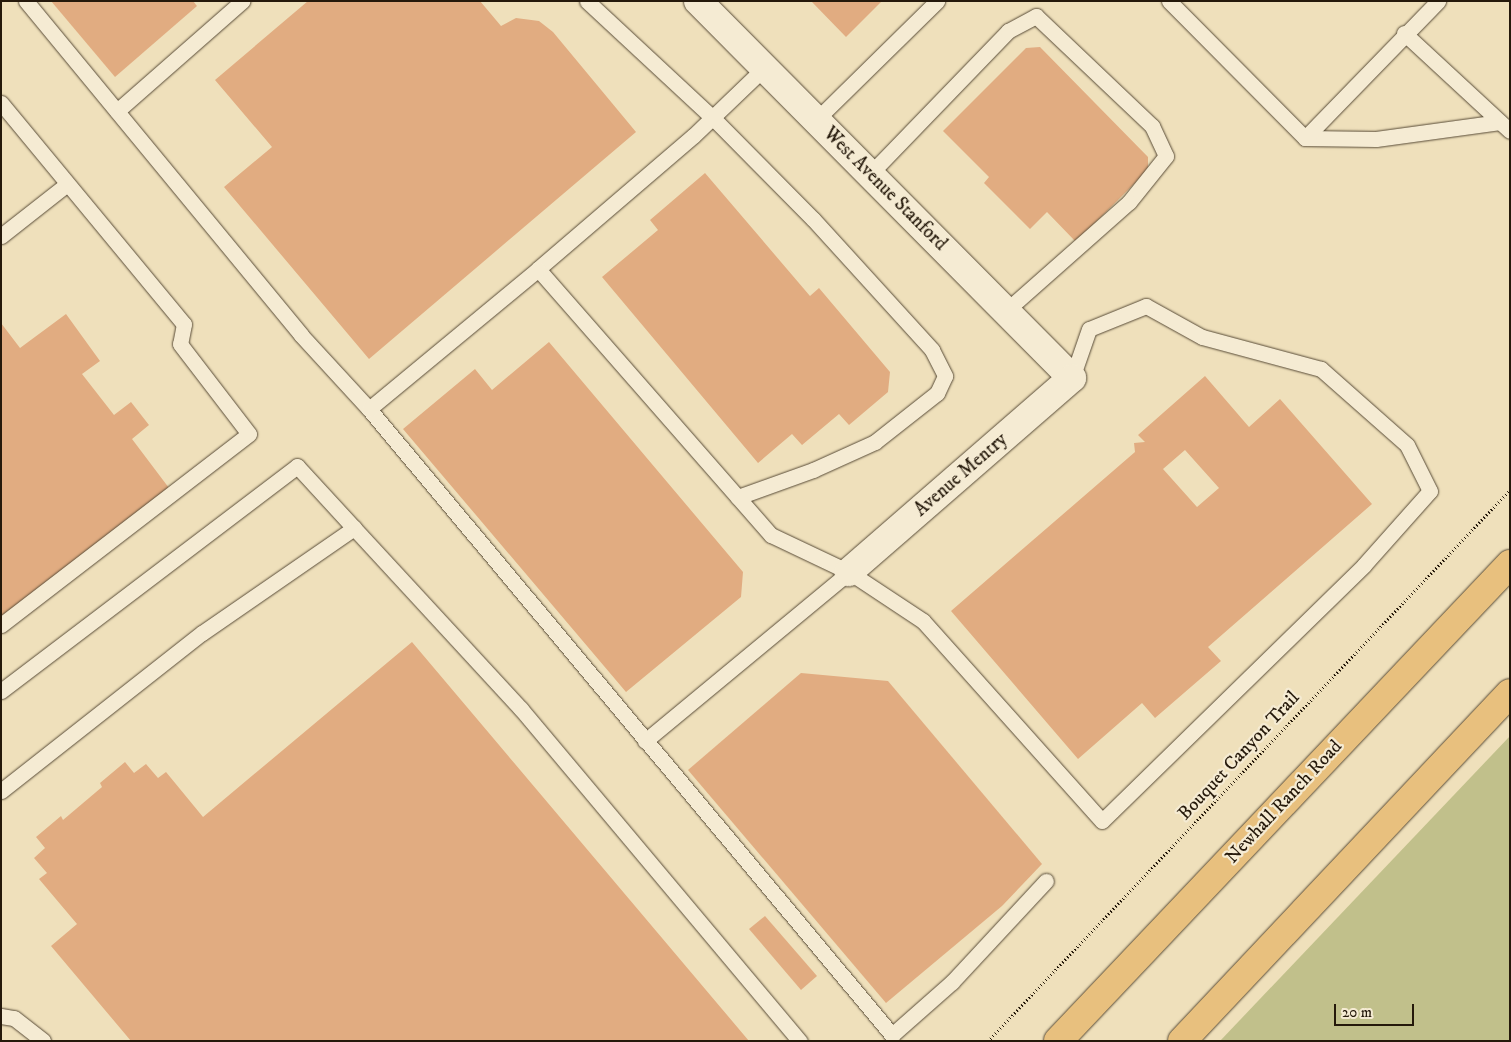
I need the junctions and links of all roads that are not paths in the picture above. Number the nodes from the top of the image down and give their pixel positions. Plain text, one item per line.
1 (26, 1) edge
2 (242, 1) edge
3 (587, 1) edge
4 (698, 1) edge
5 (937, 1) edge
6 (1169, 1) edge
7 (1438, 1) edge
8 (225, 7) edge
9 (1404, 33) junction
10 (764, 68) junction
11 (1, 104) edge
12 (118, 110) junction
13 (713, 118) junction
14 (816, 120) junction
15 (1505, 126) edge
16 (1305, 138) junction
17 (870, 174) junction
18 (67, 184) junction
19 (1, 236) edge
20 (538, 269) junction
21 (1006, 311) junction
22 (1072, 378) junction
23 (369, 409) junction
24 (738, 497) junction
25 (354, 528) junction
26 (1510, 564) edge
27 (849, 572) junction
28 (1, 625) edge
29 (1, 691) edge
30 (1510, 693) edge
31 (645, 741) junction
32 (1, 791) edge
33 (1046, 881) dead end
34 (1, 1016) edge
35 (43, 1041) edge
36 (800, 1041) edge
37 (1058, 1041) edge
38 (1182, 1041) edge

1 - 12 lane
2 - 8 lane
3 - 13 lane
4 - 10 street, West Avenue Stanford
5 - 14 lane
6 - 16 lane
7 - 9 lane
8 - 12 lane
9 - 15 lane
9 - 16 lane
10 - 13 lane
10 - 14 street, West Avenue Stanford
11 - 18 lane
12 - 23 lane
13 - 20 lane
13 - 24 lane
14 - 17 street, West Avenue Stanford
15 - 16 lane
17 - 21 street, West Avenue Stanford
17 - 21 lane
18 - 19 lane
18 - 28 lane
20 - 23 lane
20 - 24 lane
21 - 22 street, West Avenue Stanford
22 - 27 street, Avenue Mentry
22 - 27 lane
23 - 31 lane
24 - 27 lane
25 - 29 lane
25 - 32 lane
25 - 36 lane
26 - 37 main road, Newhall Ranch Road
27 - 31 lane
30 - 38 main road
31 - 33 lane
34 - 35 lane

